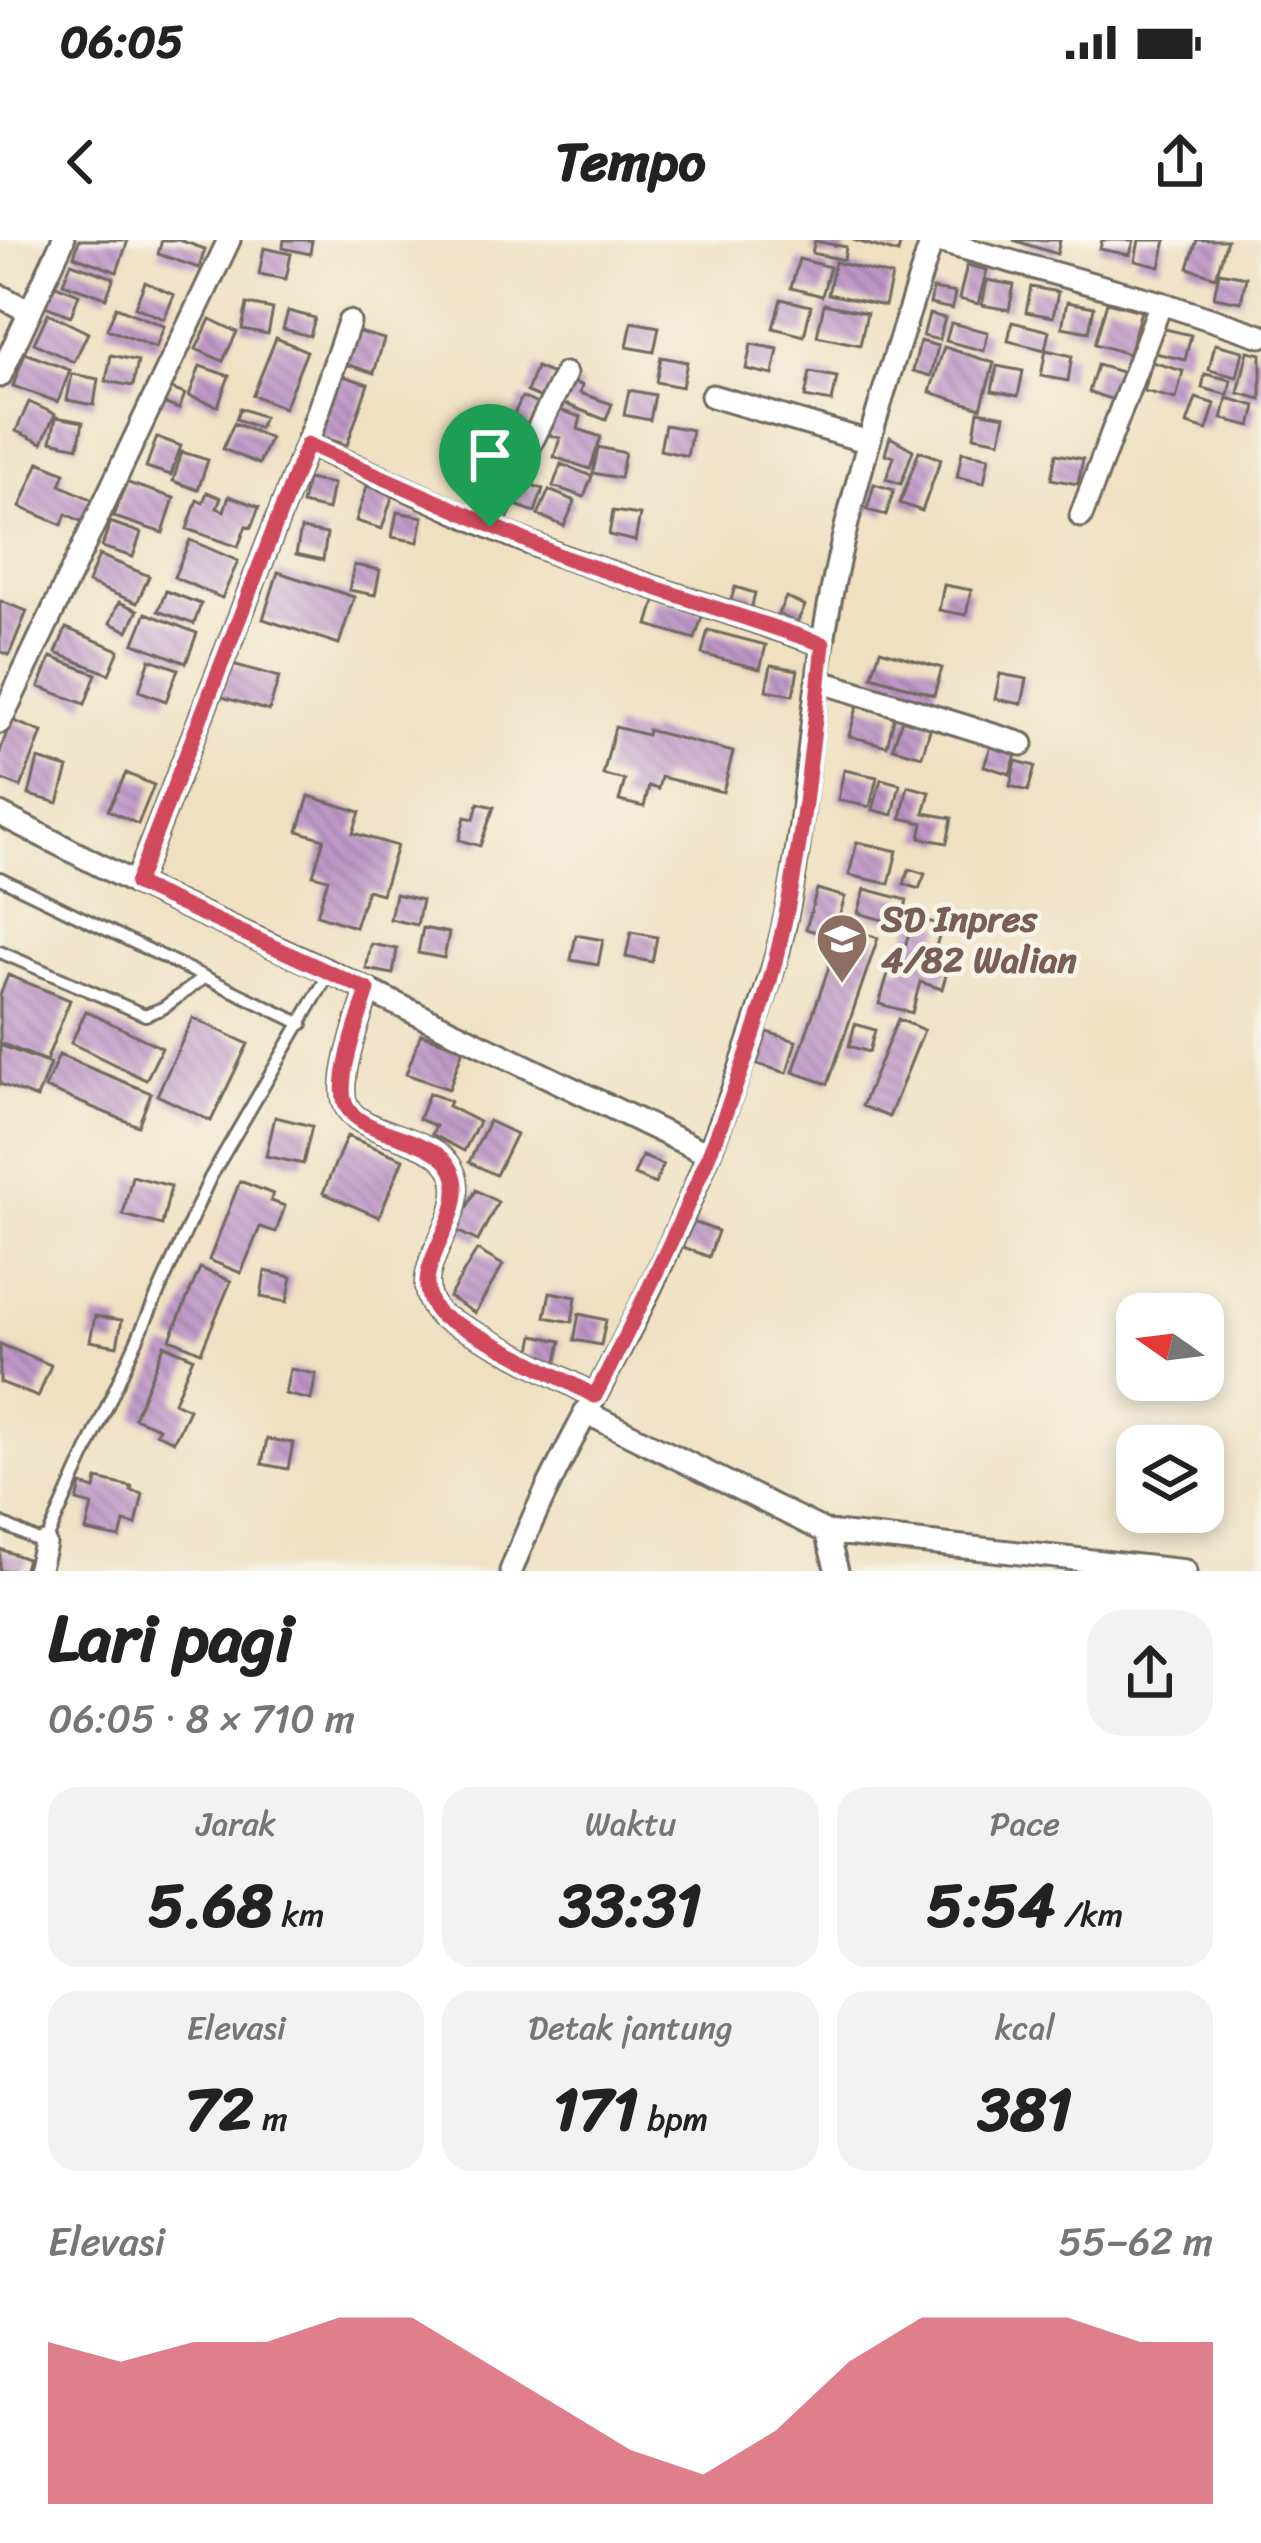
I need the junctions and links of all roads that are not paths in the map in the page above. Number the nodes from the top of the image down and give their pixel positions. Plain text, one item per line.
1 (63, 240) edge
2 (229, 240) edge
3 (933, 240) edge
4 (0, 296) edge
5 (1161, 303) junction
6 (30, 312) junction
7 (349, 322) dead end
8 (1261, 336) edge
9 (565, 374) dead end
10 (0, 376) edge
11 (712, 395) dead end
12 (868, 442) junction
13 (307, 444) junction
14 (1081, 516) dead end
15 (490, 527) junction
16 (823, 644) junction
17 (819, 681) junction
18 (0, 722) edge
19 (1022, 744) dead end
20 (0, 814) edge
21 (0, 878) edge
22 (136, 884) junction
23 (0, 952) edge
24 (330, 972) junction
25 (205, 976) junction
26 (368, 990) junction
27 (302, 1024) junction
28 (708, 1154) junction
29 (590, 1404) junction
30 (0, 1523) edge
31 (826, 1532) junction
32 (45, 1544) junction
33 (38, 1571) edge
34 (511, 1571) edge
35 (837, 1571) edge
36 (1185, 1571) edge

1 - 6 street
2 - 18 street
3 - 5 street
3 - 12 street
4 - 6 street
5 - 8 street
5 - 14 street
6 - 10 street
7 - 13 street
9 - 15 street
11 - 12 street
12 - 16 street
13 - 15 street
13 - 22 street
15 - 16 street
16 - 17 street
17 - 19 street
17 - 28 street
20 - 22 street
21 - 25 lane
22 - 24 street
23 - 25 lane
24 - 26 street
24 - 27 lane
25 - 27 lane
26 - 28 street
26 - 29 street
27 - 32 lane
28 - 29 street
29 - 31 street
29 - 34 street
30 - 32 lane
31 - 35 street
31 - 36 street
32 - 33 street

